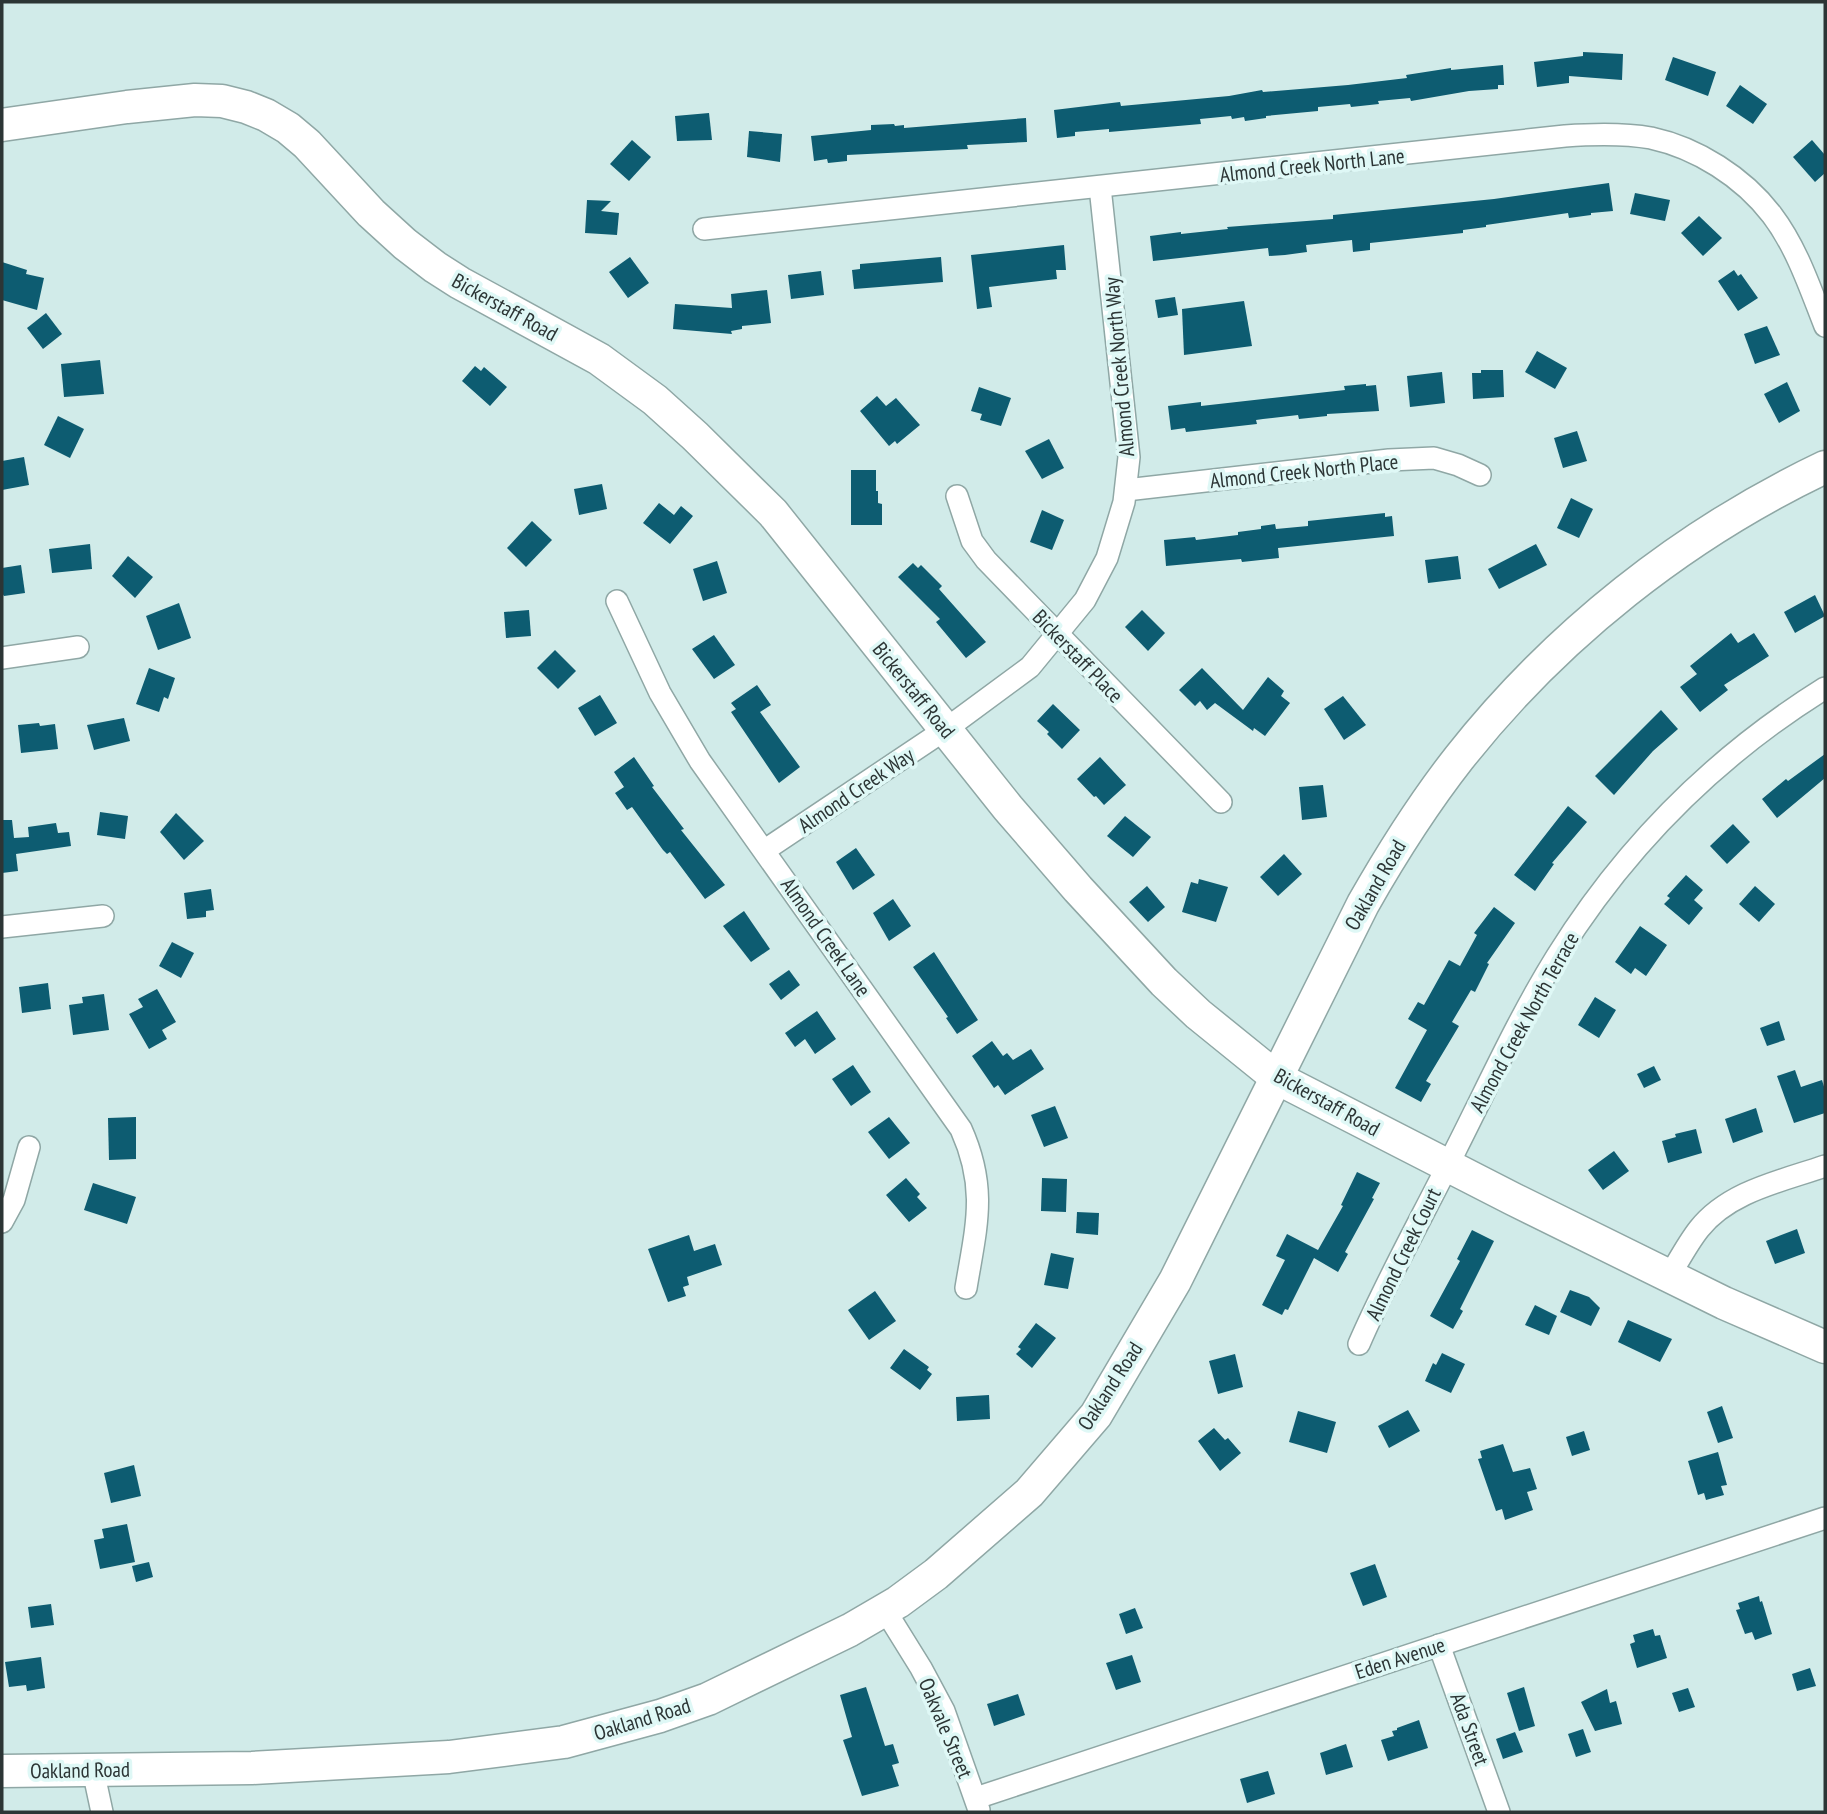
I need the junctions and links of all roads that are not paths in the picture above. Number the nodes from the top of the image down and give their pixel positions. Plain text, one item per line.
1 (2, 125) edge
2 (1100, 187) junction
3 (704, 229) dead end
4 (1825, 326) edge
5 (1825, 467) edge
6 (1480, 475) dead end
7 (1126, 490) junction
8 (957, 496) dead end
9 (617, 601) dead end
10 (1057, 635) junction
11 (78, 647) dead end
12 (2, 657) edge
13 (1825, 688) edge
14 (946, 729) junction
15 (1221, 802) dead end
16 (765, 850) junction
17 (103, 916) dead end
18 (2, 927) edge
19 (1277, 1078) junction
20 (29, 1147) dead end
21 (1448, 1165) junction
22 (1825, 1166) edge
23 (2, 1222) edge
24 (1670, 1275) junction
25 (966, 1288) dead end
26 (1359, 1344) dead end
27 (1825, 1348) edge
28 (1825, 1518) edge
29 (885, 1611) junction
30 (1439, 1645) junction
31 (93, 1770) junction
32 (2, 1771) edge
33 (978, 1805) edge
34 (102, 1812) edge
35 (1499, 1812) edge

1 - 14 street, Bickerstaff Road
2 - 3 street, Almond Creek North Lane
2 - 4 street, Almond Creek North Lane
2 - 7 street, Almond Creek North Way
5 - 19 street, Oakland Road
6 - 7 street, Almond Creek North Place
7 - 10 street, Almond Creek North Way
8 - 10 street, Bickerstaff Place
9 - 16 street, Almond Creek Lane
10 - 14 street, Almond Creek North Way
10 - 15 street, Bickerstaff Place
11 - 12 street
13 - 21 street, Almond Creek North Terrace
14 - 16 street, Almond Creek Way
14 - 19 street, Bickerstaff Road
16 - 25 street, Almond Creek Lane
17 - 18 street
19 - 21 street, Bickerstaff Road
19 - 29 street, Oakland Road
20 - 23 street
21 - 24 street, Bickerstaff Road
21 - 26 street, Almond Creek Court
22 - 24 street
24 - 27 street, Bickerstaff Road
28 - 30 street, Eden Avenue
29 - 31 street, Oakland Road
29 - 33 street, Oakvale Street
30 - 33 street, Eden Avenue
30 - 35 street, Ada Street
31 - 32 street, Oakland Road
31 - 34 street

